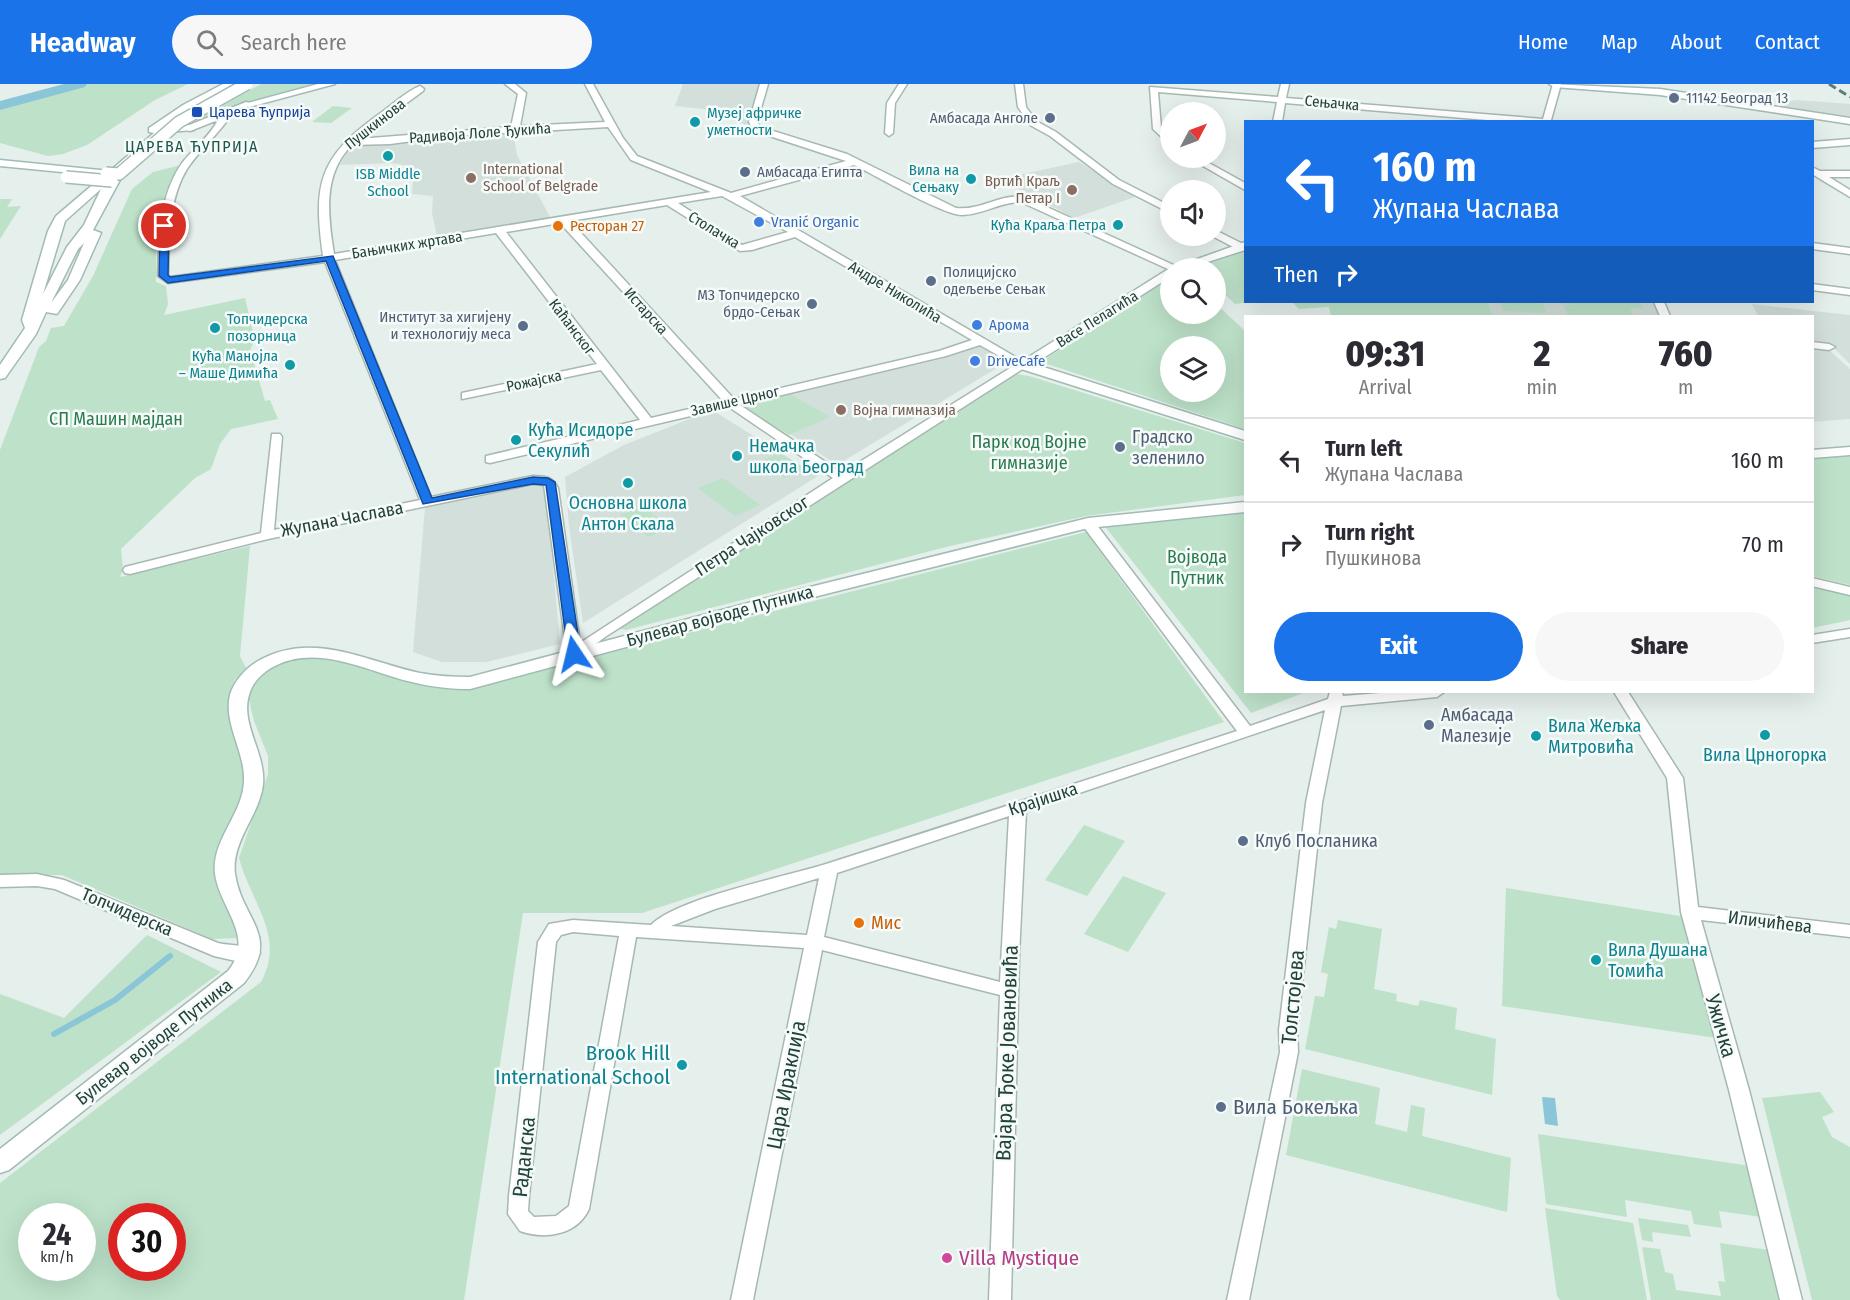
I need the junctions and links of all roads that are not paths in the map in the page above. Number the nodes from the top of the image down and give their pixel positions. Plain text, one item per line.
1 (217, 84) edge
2 (231, 84) edge
3 (237, 84) edge
4 (247, 84) edge
5 (330, 84) edge
6 (509, 84) edge
7 (589, 84) edge
8 (764, 84) edge
9 (903, 84) edge
10 (1019, 84) edge
11 (1285, 84) edge
12 (1556, 84) edge
13 (420, 89) dead end
14 (1281, 98) junction
15 (249, 104) joint
16 (1409, 110) junction
17 (219, 116) junction
18 (1277, 120) edge
19 (1410, 120) edge
20 (1534, 120) edge
21 (1547, 120) edge
22 (1850, 121) edge
23 (170, 123) junction
24 (610, 124) junction
25 (190, 128) joint
26 (514, 129) junction
27 (889, 133) dead end
28 (1160, 135) edge
29 (350, 142) junction
30 (1850, 142) edge
31 (1814, 145) edge
32 (128, 150) junction
33 (856, 161) junction
34 (0, 163) edge
35 (1212, 168) edge
36 (0, 169) edge
37 (111, 170) junction
38 (65, 172) junction
39 (1815, 172) edge
40 (1850, 174) edge
41 (1244, 186) edge
42 (90, 193) junction
43 (727, 194) junction
44 (1850, 194) edge
45 (669, 202) junction
46 (1160, 205) edge
47 (563, 220) junction
48 (499, 230) junction
49 (796, 233) junction
50 (1226, 238) edge
51 (73, 246) junction
52 (1814, 246) edge
53 (1243, 247) edge
54 (1850, 251) edge
55 (329, 258) junction
56 (1208, 258) edge
57 (1160, 260) edge
58 (1160, 278) edge
59 (1814, 287) edge
60 (1850, 292) edge
61 (32, 328) junction
62 (979, 341) junction
63 (1814, 345) edge
64 (1829, 347) dead end
65 (1023, 365) junction
66 (602, 366) junction
67 (0, 375) edge
68 (466, 396) dead end
69 (729, 402) junction
70 (647, 422) junction
71 (1244, 436) edge
72 (276, 437) dead end
73 (1850, 451) edge
74 (1814, 454) edge
75 (490, 459) dead end
76 (841, 478) junction
77 (428, 502) junction
78 (1244, 507) edge
79 (1088, 523) junction
80 (267, 534) junction
81 (130, 570) dead end
82 (1814, 582) edge
83 (1850, 591) edge
84 (1850, 633) edge
85 (1814, 639) edge
86 (574, 654) junction
87 (1417, 693) edge
88 (1622, 693) edge
89 (1335, 697) edge
90 (1247, 733) junction
91 (1018, 807) junction
92 (829, 869) junction
93 (0, 881) edge
94 (1690, 912) junction
95 (629, 929) junction
96 (656, 930) junction
97 (1850, 930) edge
98 (814, 942) junction
99 (251, 953) junction
100 (1009, 991) junction
101 (0, 1163) edge
102 (742, 1300) edge
103 (1000, 1300) edge
104 (1238, 1300) edge
105 (1791, 1300) edge

1 - 23 main road
2 - 23 main road
3 - 23 main road
4 - 37 main road, bridge
5 - 15 main road
6 - 26 street
7 - 24 street, Андре Николића
8 - 33 street
9 - 27 street
10 - 46 street
11 - 14 street
12 - 21 street
12 - 22 main road
13 - 29 street, Пушкинова
14 - 16 street, Сењачка
14 - 18 street
14 - 28 street, Сењачка
15 - 17 street
16 - 19 street
16 - 20 street, Сењачка
17 - 25 street
17 - 55 street, Бањичких жртава
23 - 25 main road
23 - 32 main road
23 - 37 main road
24 - 26 street, Радивоја Лоле Ђукића
24 - 43 street, Андре Николића
26 - 29 street, Радивоја Лоле Ђукића
29 - 55 street, Пушкинова
30 - 31 main road
32 - 37 main road
32 - 37 main road
33 - 43 street, Бањичких жртава
33 - 57 street
34 - 38 main road
35 - 41 street
36 - 38 main road
37 - 38 main road, bridge
37 - 38 main road
37 - 42 main road
37 - 51 main road
37 - 61 main road
37 - 61 main road
38 - 42 main road, bridge
39 - 40 street
39 - 44 street
42 - 51 main road
43 - 45 street, Бањичких жртава
43 - 49 street, Андре Николића
45 - 47 street, Бањичких жртава
45 - 49 street, Столачка
47 - 48 street, Бањичких жртава
47 - 69 street, Истарска
48 - 55 street, Бањичких жртава
48 - 66 street, Каћанског
49 - 62 street, Андре Николића
50 - 53 street
51 - 61 main road
52 - 54 street
53 - 56 main road
55 - 77 street, Пушкинова
58 - 65 main road, Васе Пелагића
59 - 60 street
61 - 67 main road
62 - 65 street, Андре Николића
62 - 69 street, Завише Црног
63 - 64 street
65 - 71 main road, Андре Николића
65 - 76 street, Петра Чајковског
66 - 68 street, Рожајска
66 - 70 street, Каћанског
69 - 70 street, Завише Црног
69 - 76 street, Истарска
70 - 75 street, Завише Црног
72 - 80 street
73 - 74 main road
76 - 86 street, Петра Чајковског
77 - 80 street, Жупана Часлава
77 - 86 street, Жупана Часлава
78 - 79 main road, Булевар војводе Путника
79 - 86 main road, Булевар војводе Путника
79 - 90 street
80 - 81 street, Жупана Часлава
82 - 83 street
84 - 85 street
86 - 99 main road, Булевар војводе Путника
87 - 89 street, Крајишка
88 - 94 street, Ужичка
89 - 90 street, Крајишка
89 - 104 street, Толстојева
90 - 91 street, Крајишка
91 - 92 street, Крајишка
91 - 100 street, Вајара Ђоке Јовановића
92 - 96 street, Крајишка
92 - 98 street, Цара Ираклија
93 - 99 street, Топчидерска
94 - 97 street, Иличићева
94 - 105 street, Ужичка
95 - 95 street, Раданска
95 - 96 street, Раданска
96 - 98 street, Раданска
98 - 100 street, Раданска
98 - 102 street, Цара Ираклија
99 - 101 main road, Булевар војводе Путника
100 - 103 street, Вајара Ђоке Јовановића

